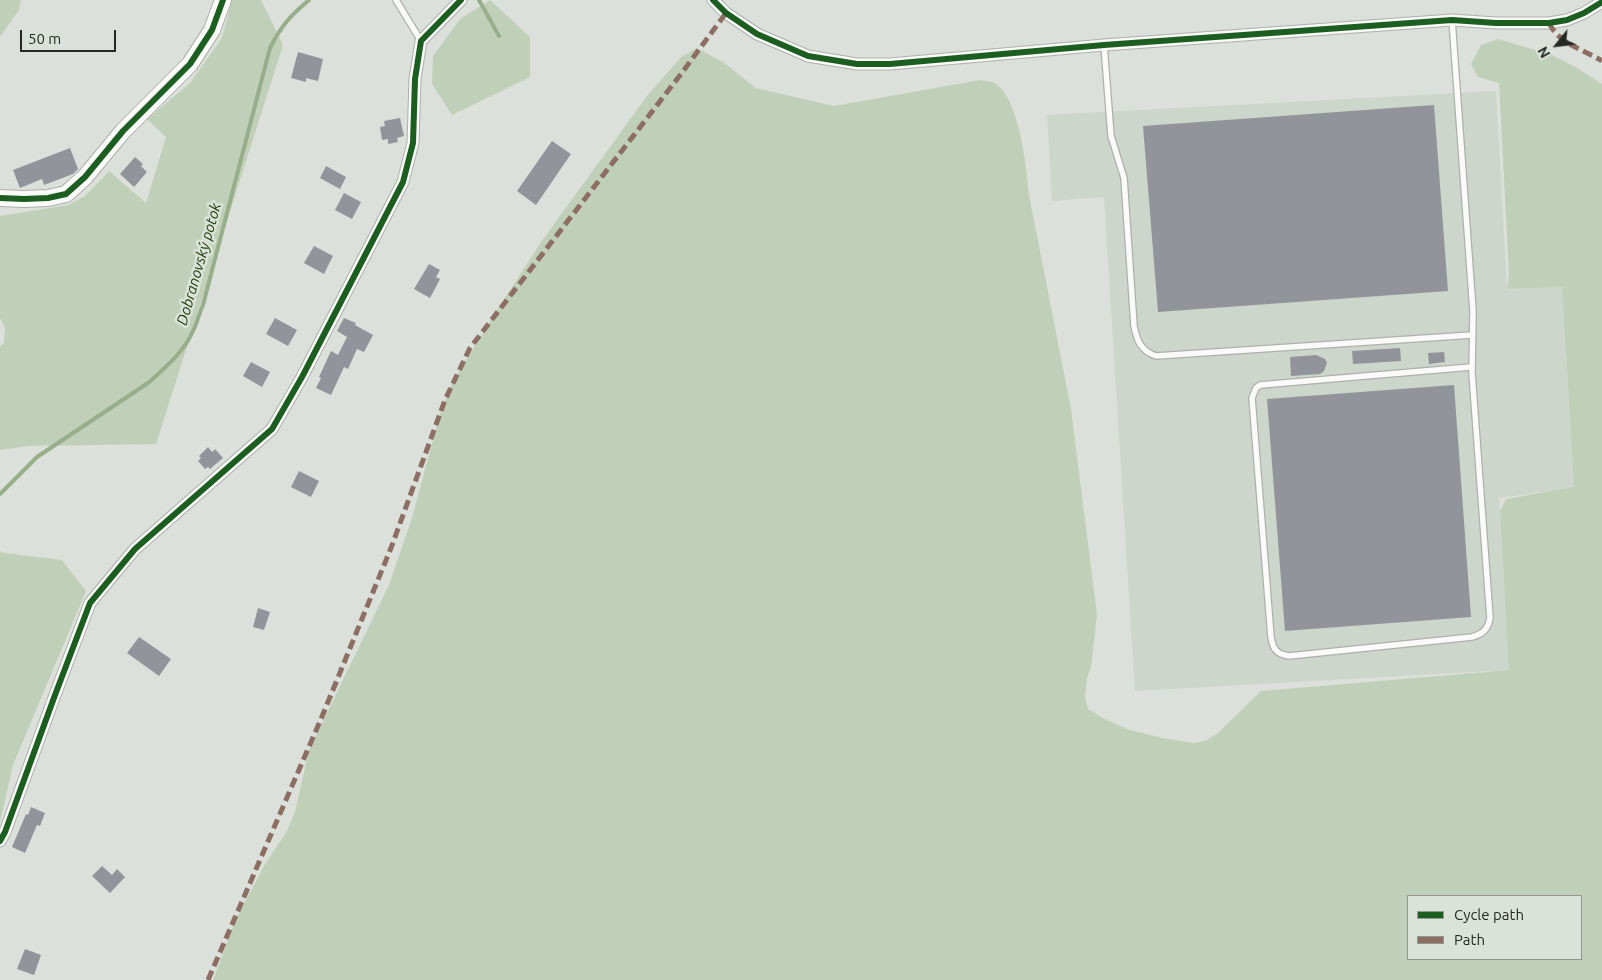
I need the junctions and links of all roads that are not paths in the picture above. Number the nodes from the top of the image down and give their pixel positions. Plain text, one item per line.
1 (223, 0) edge
2 (396, 0) edge
3 (461, 0) edge
4 (713, 0) edge
5 (1602, 2) edge
6 (1452, 20) junction
7 (421, 41) junction
8 (1104, 45) junction
9 (0, 198) edge
10 (1472, 335) junction
11 (1471, 367) junction
12 (0, 841) edge

1 - 9 street
2 - 7 lane
3 - 7 street
4 - 8 street
5 - 6 street
6 - 8 street
6 - 10 lane
7 - 12 street
8 - 10 lane
10 - 11 lane
11 - 11 lane

